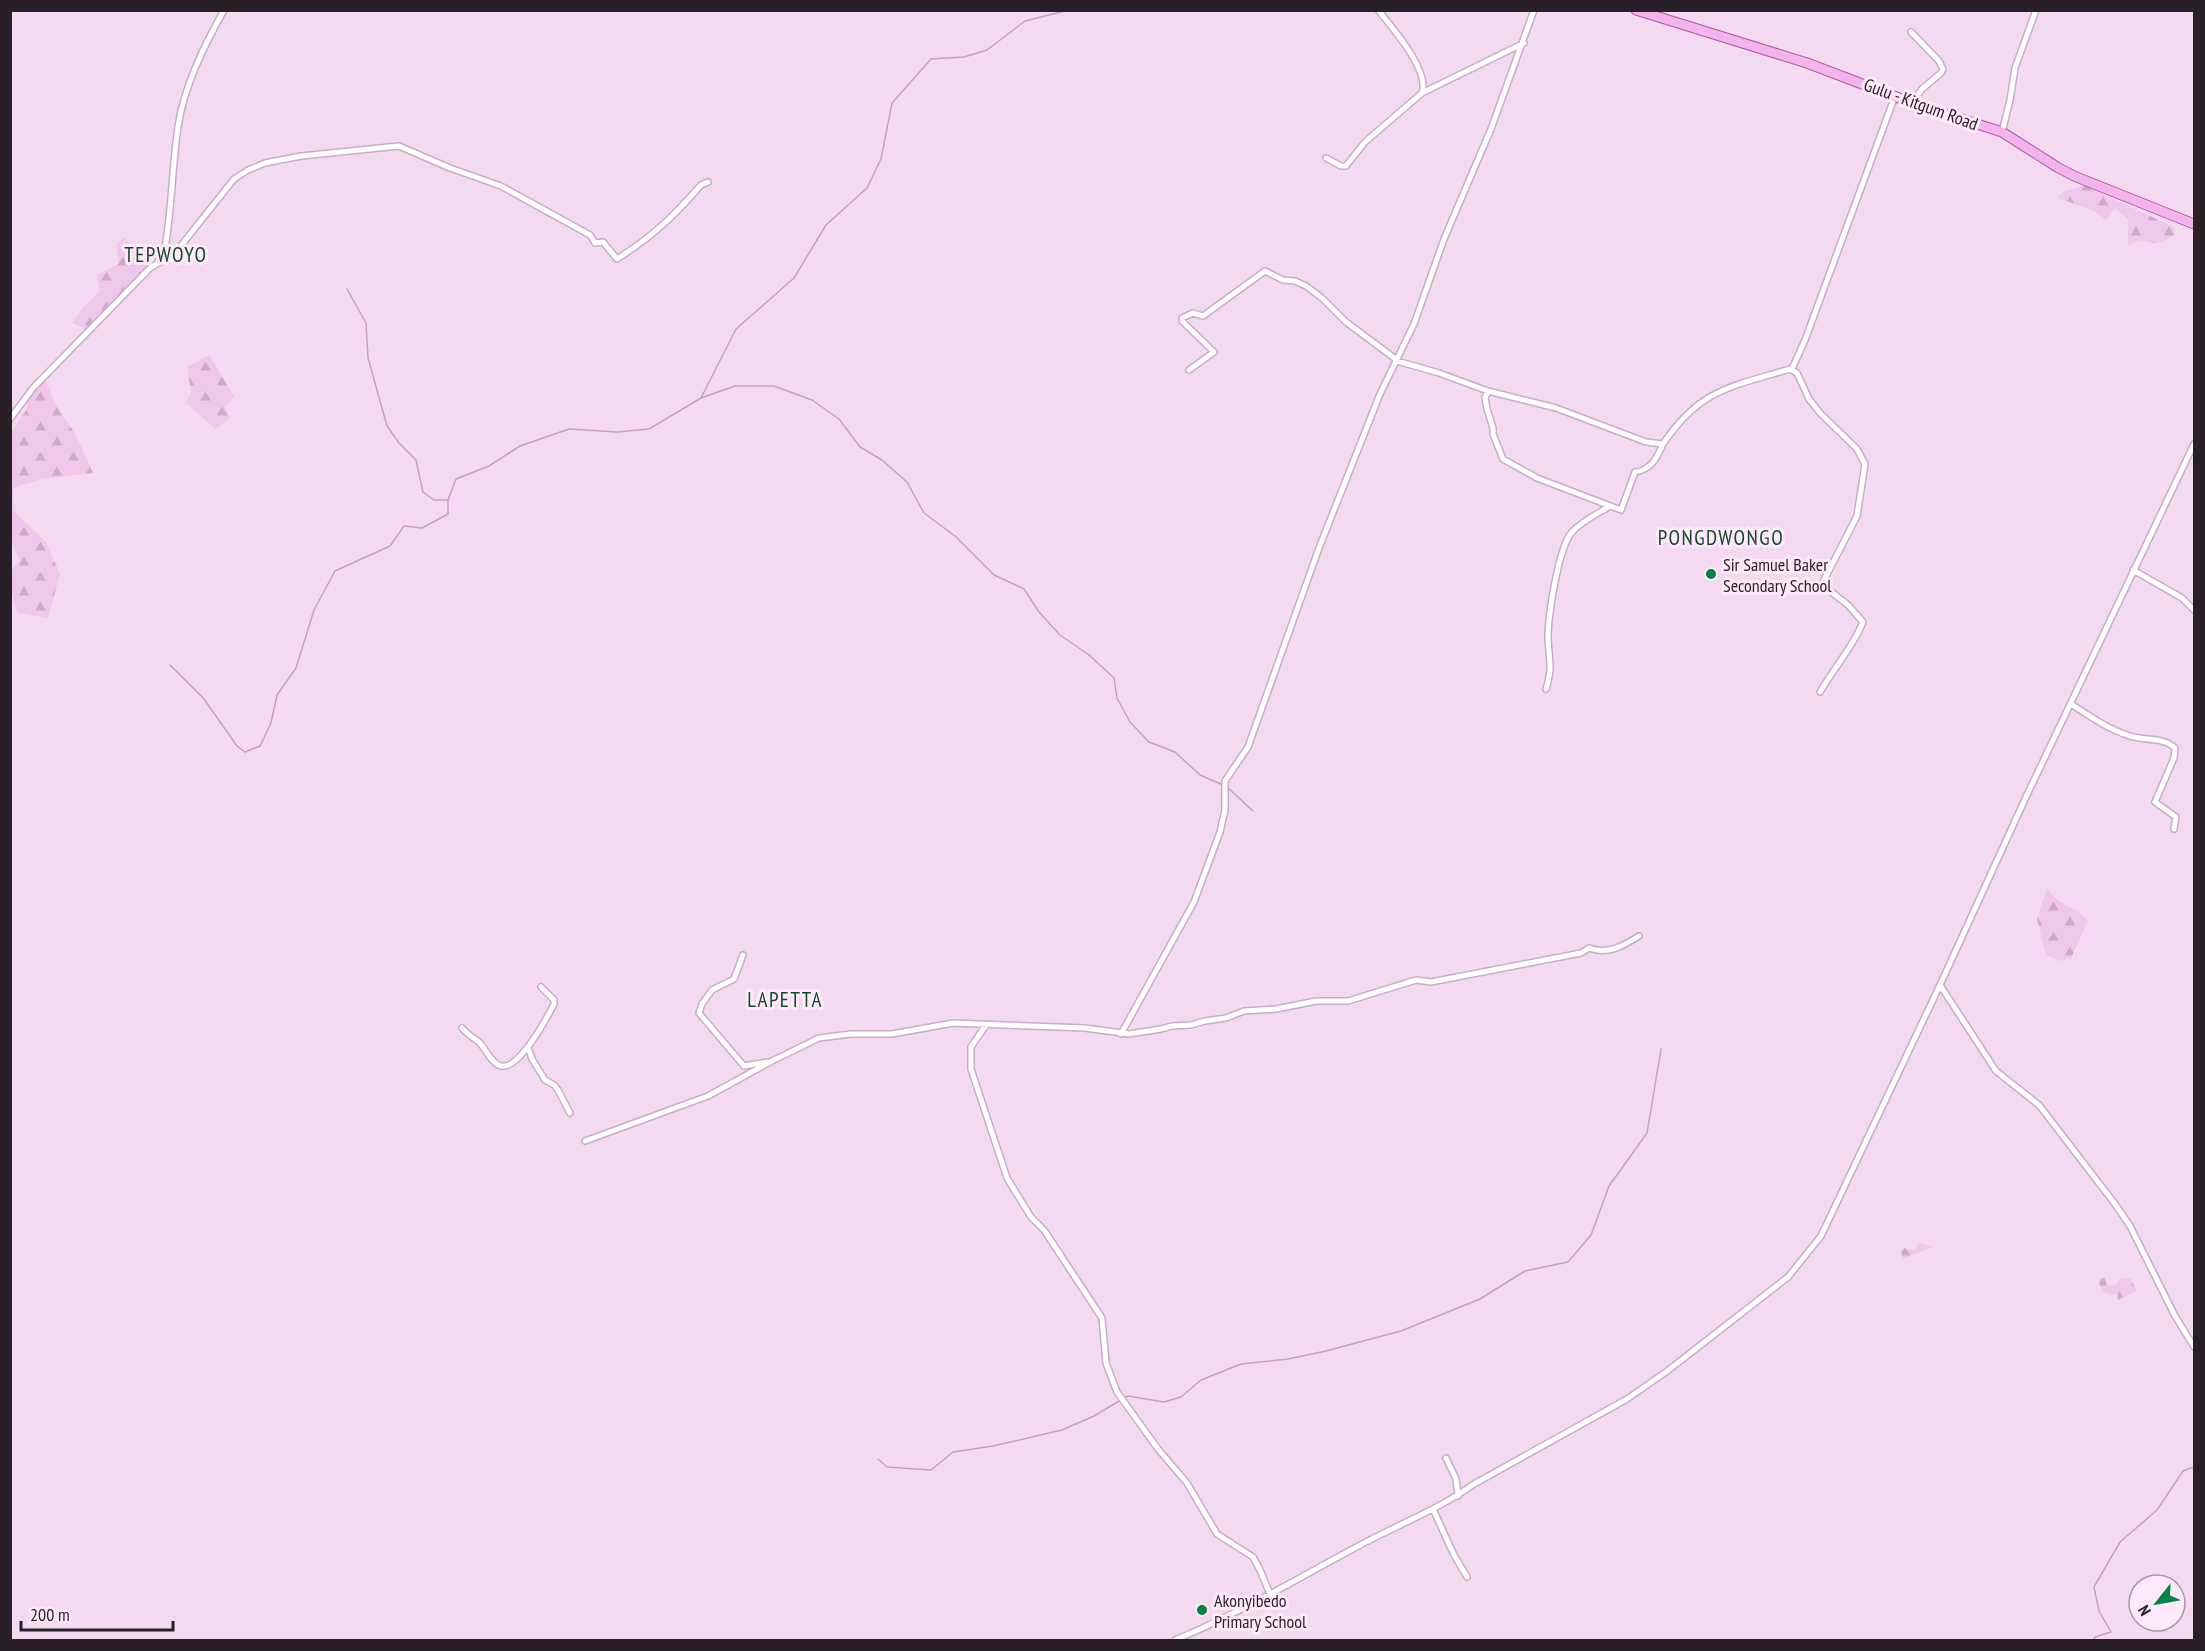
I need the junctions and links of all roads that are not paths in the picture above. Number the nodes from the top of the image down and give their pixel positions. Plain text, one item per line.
1 (224, 10) edge
2 (1378, 10) edge
3 (1534, 10) edge
4 (1636, 10) edge
5 (2036, 10) edge
6 (1911, 33) dead end
7 (1524, 43) junction
8 (1422, 93) junction
9 (1895, 96) junction
10 (1912, 103) junction
11 (2002, 132) junction
12 (1326, 158) dead end
13 (708, 182) dead end
14 (2194, 224) edge
15 (150, 268) junction
16 (1397, 361) junction
17 (1792, 369) junction
18 (1190, 370) dead end
19 (1488, 390) junction
20 (10, 419) edge
21 (1663, 444) junction
22 (2194, 444) edge
23 (1610, 506) junction
24 (2133, 570) junction
25 (2194, 610) edge
26 (1546, 689) dead end
27 (1820, 692) dead end
28 (2071, 704) junction
29 (2174, 829) dead end
30 (1639, 936) dead end
31 (743, 955) dead end
32 (1940, 985) junction
33 (541, 987) dead end
34 (986, 1025) junction
35 (462, 1028) dead end
36 (1121, 1034) junction
37 (528, 1047) junction
38 (772, 1061) junction
39 (570, 1113) dead end
40 (585, 1141) dead end
41 (2194, 1347) edge
42 (1446, 1458) dead end
43 (1458, 1496) junction
44 (1433, 1509) junction
45 (1467, 1577) dead end
46 (1270, 1594) junction
47 (1186, 1638) edge
48 (1175, 1641) edge

1 - 15 street
2 - 8 street
3 - 7 street
4 - 9 main road, Gulu - Kitgum Road
5 - 11 street
6 - 10 street
7 - 8 street
7 - 16 street
8 - 12 street
9 - 10 main road, Gulu - Kitgum Road
9 - 17 street
10 - 11 main road, Gulu - Kitgum Road
11 - 14 main road, Gulu - Kitgum Road
13 - 15 street
15 - 20 street
16 - 18 street
16 - 19 street
16 - 36 street
17 - 21 street
17 - 27 street
19 - 21 street
19 - 23 street
21 - 23 street
22 - 24 street
23 - 26 street
24 - 25 street
24 - 28 street
28 - 29 street
28 - 32 street
30 - 36 street
31 - 38 street
32 - 41 street
32 - 43 street
33 - 37 street
34 - 36 street
34 - 38 street
34 - 46 street
35 - 37 street
37 - 39 street
38 - 40 street
42 - 43 street
43 - 44 street
44 - 45 street
44 - 46 street
46 - 47 street
47 - 48 street

